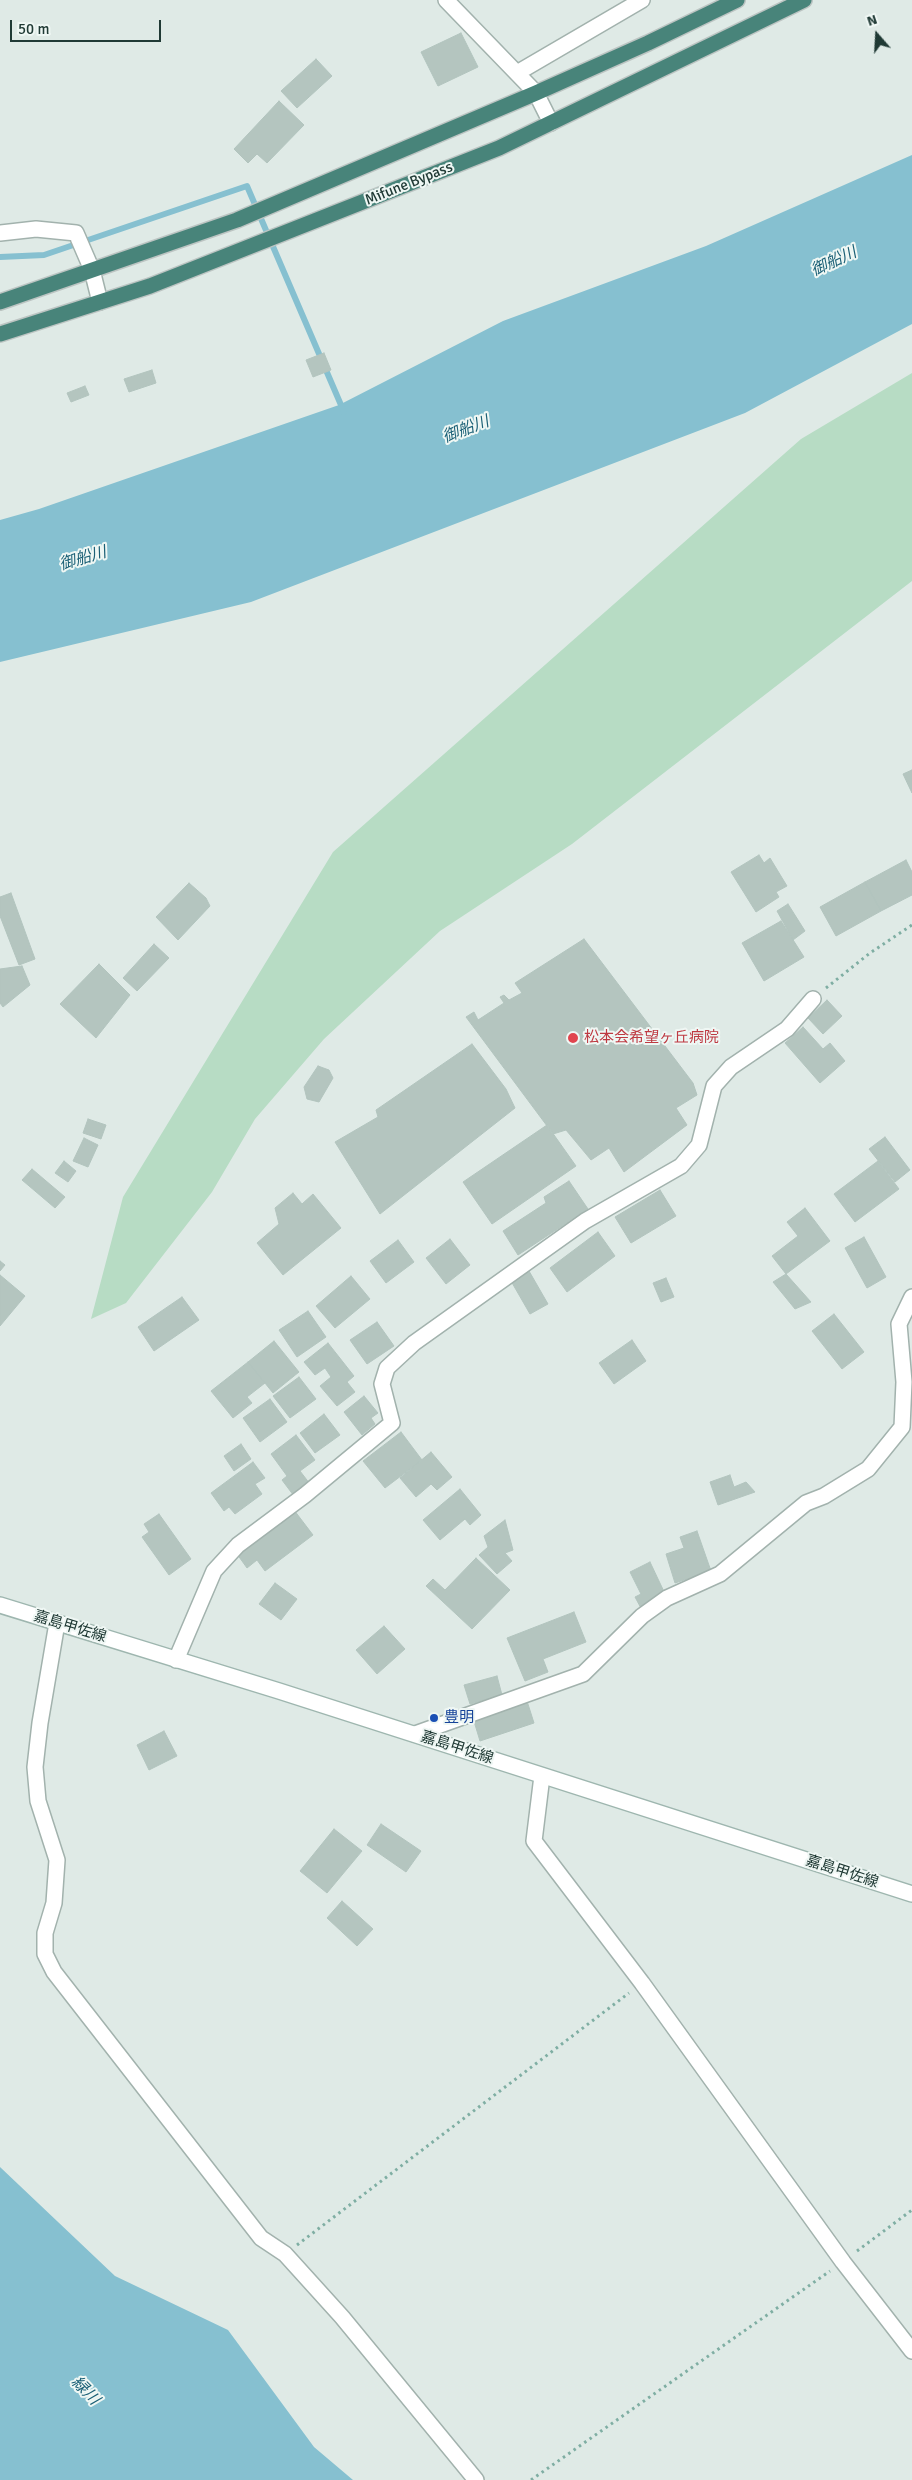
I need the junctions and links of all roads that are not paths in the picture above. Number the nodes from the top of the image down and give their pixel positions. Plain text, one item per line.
1 (446, 0) edge
2 (642, 0) edge
3 (737, 0) edge
4 (804, 0) edge
5 (517, 72) junction
6 (536, 93) junction
7 (552, 123) junction
8 (0, 232) edge
9 (92, 270) junction
10 (0, 302) edge
11 (100, 302) junction
12 (0, 334) edge
13 (813, 999) road end
14 (912, 1297) edge
15 (0, 1605) edge
16 (57, 1622) junction
17 (176, 1660) junction
18 (415, 1734) junction
19 (542, 1776) junction
20 (912, 1894) edge
21 (912, 2351) edge
22 (476, 2480) edge

1 - 5 street
2 - 5 street
3 - 6 highway
4 - 7 highway, Mifune Bypass
5 - 6 street
6 - 7 street
6 - 9 highway
7 - 11 highway, Mifune Bypass
8 - 9 street
9 - 10 highway
9 - 11 street
11 - 12 highway, Mifune Bypass
13 - 17 street
14 - 18 street
15 - 16 street, 嘉島甲佐線
16 - 17 street, 嘉島甲佐線
16 - 22 street
17 - 18 street, 嘉島甲佐線
18 - 19 street, 嘉島甲佐線
19 - 20 street, 嘉島甲佐線
19 - 21 street

